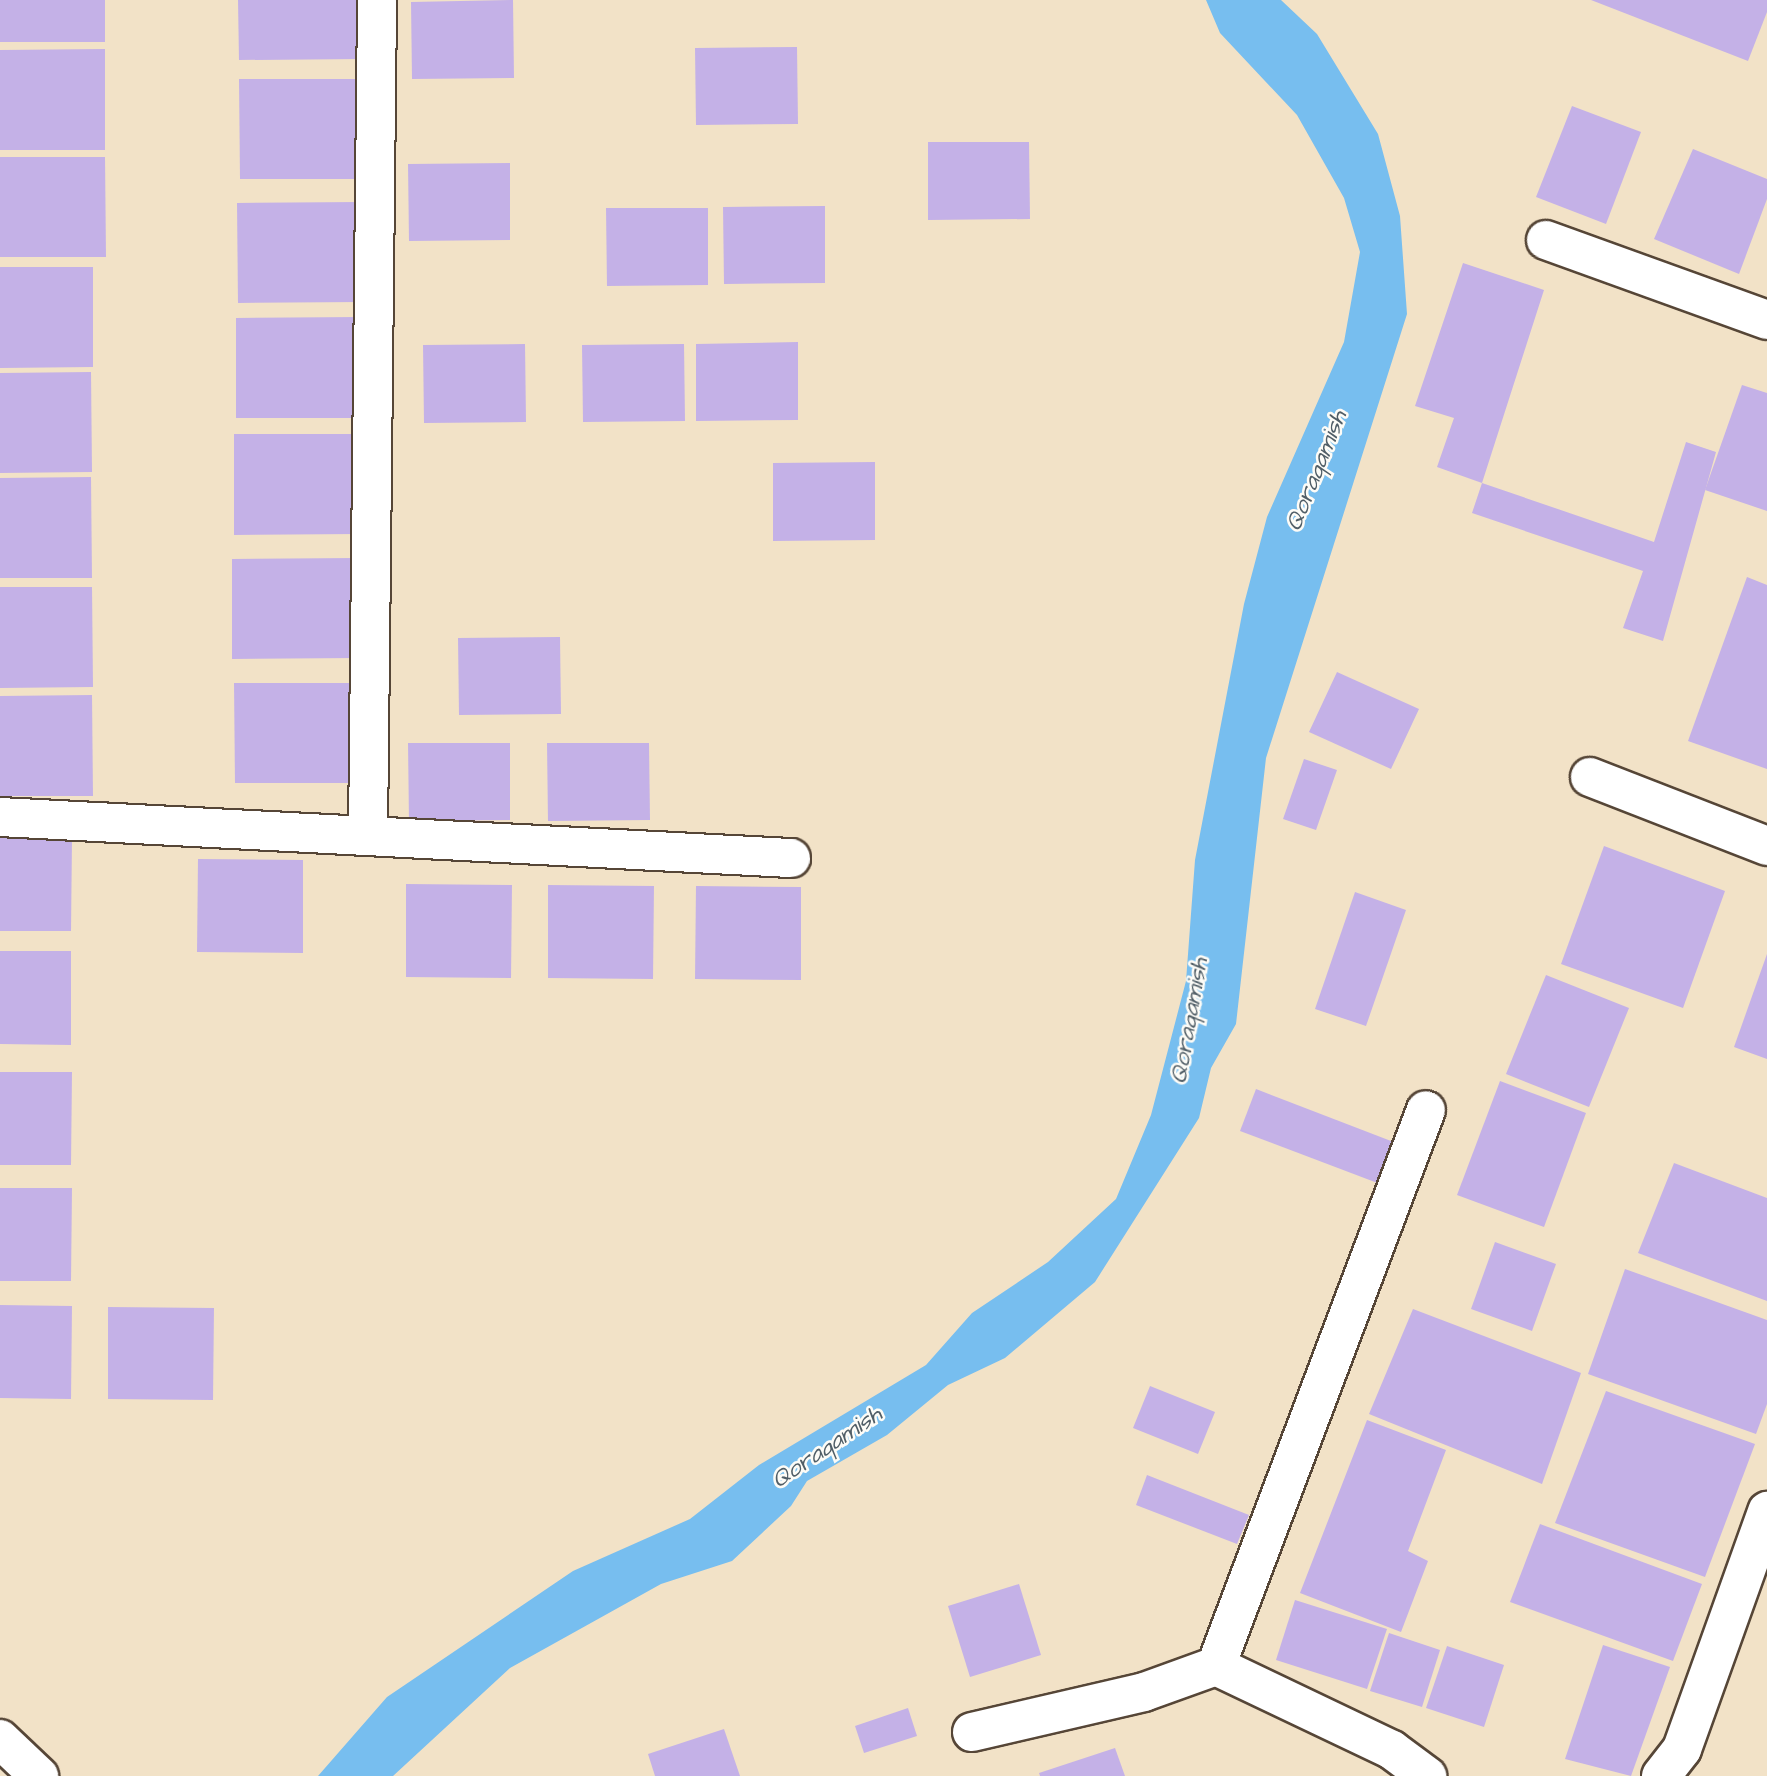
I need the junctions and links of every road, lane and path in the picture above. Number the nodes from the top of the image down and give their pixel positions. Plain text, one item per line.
1 (377, 0) edge
2 (1546, 240) dead end
3 (1767, 320) edge
4 (1590, 777) dead end
5 (0, 817) edge
6 (368, 835) junction
7 (1767, 846) edge
8 (791, 858) dead end
9 (1426, 1110) dead end
10 (1767, 1511) edge
11 (1216, 1666) junction
12 (972, 1732) dead end
13 (0, 1739) edge
14 (39, 1776) edge
15 (1427, 1776) edge
16 (1661, 1776) edge

1 - 6 street
2 - 3 street
4 - 7 street
5 - 6 street
6 - 8 street
9 - 11 street
10 - 16 street
11 - 12 street
11 - 15 street
13 - 14 street

